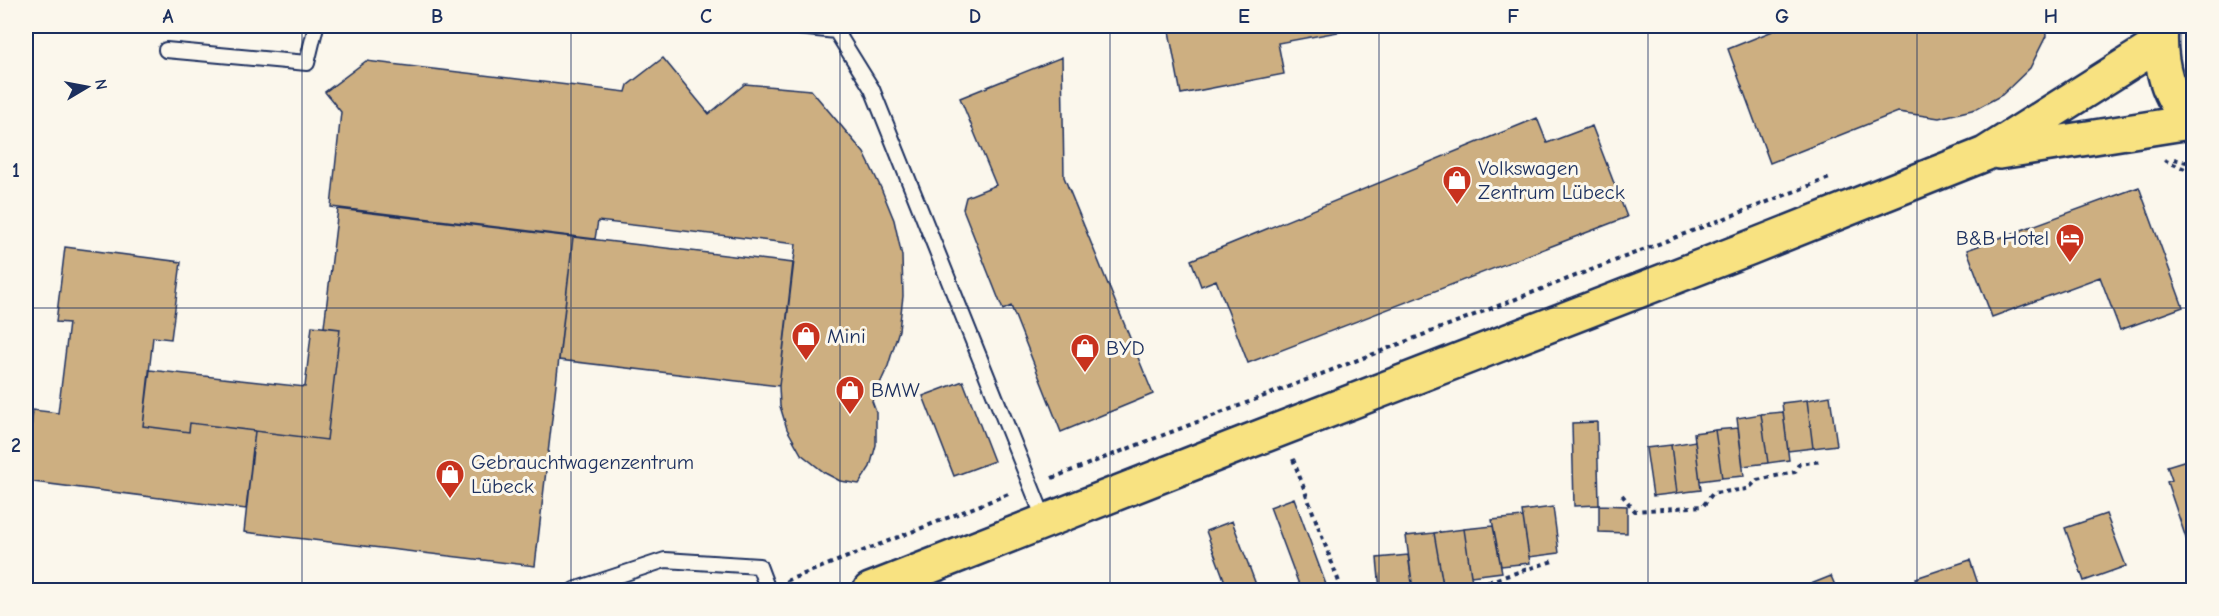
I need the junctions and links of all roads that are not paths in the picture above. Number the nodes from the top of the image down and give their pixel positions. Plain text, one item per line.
1 (316, 26) edge
2 (789, 26) edge
3 (2160, 35) edge
4 (166, 50) dead end
5 (2192, 124) edge
6 (1985, 154) junction
7 (1045, 521) junction
8 (767, 590) edge
9 (574, 591) edge
10 (870, 591) edge

1 - 4 lane
2 - 7 lane
3 - 5 main road
3 - 6 main road
5 - 6 main road
6 - 7 main road
7 - 10 main road
8 - 9 lane

